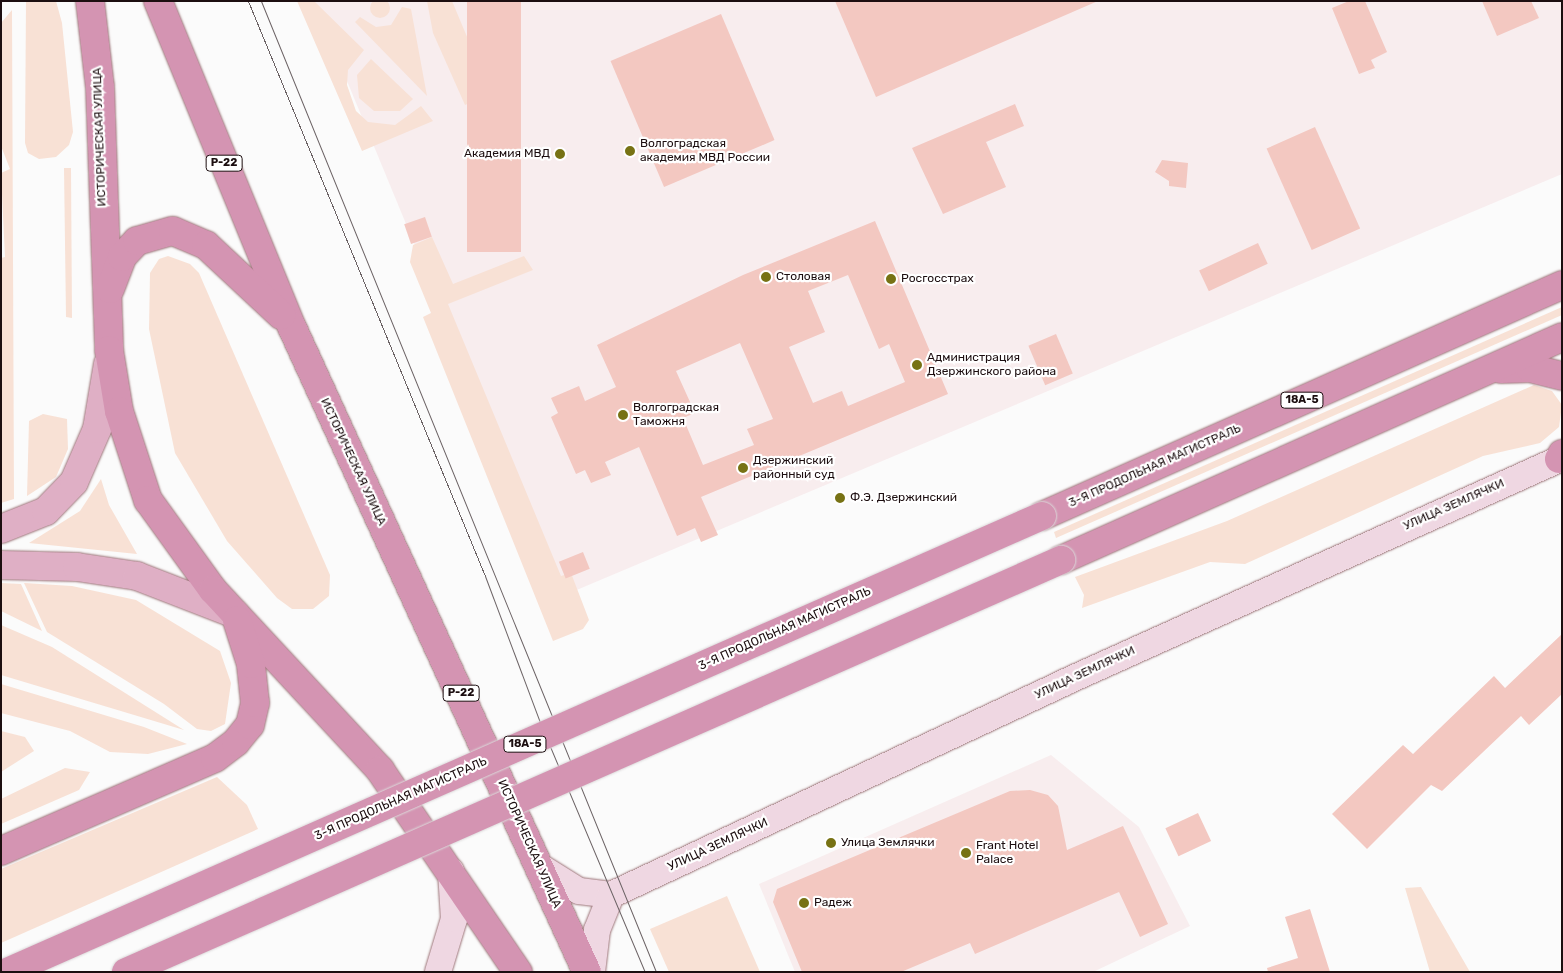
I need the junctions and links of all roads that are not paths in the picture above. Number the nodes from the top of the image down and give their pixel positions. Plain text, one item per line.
1 (90, 1) edge
2 (158, 1) edge
3 (1562, 284) edge
4 (107, 303) junction
5 (291, 325) junction
6 (1562, 337) edge
7 (109, 350) junction
8 (1489, 370) junction
9 (1562, 376) edge
10 (1561, 457) edge
11 (1, 529) edge
12 (1, 565) edge
13 (235, 614) junction
14 (1, 850) edge
15 (538, 866) junction
16 (451, 871) junction
17 (611, 895) junction
18 (7, 972) edge
19 (126, 972) edge
20 (438, 972) edge
21 (518, 972) edge
22 (587, 972) edge
23 (592, 972) edge

1 - 4 highway, ИСТОРИЧЕСКАЯ УЛИЦА / Р-22
2 - 5 highway, ИСТОРИЧЕСКАЯ УЛИЦА / Р-22
3 - 18 highway, 3-Я ПРОДОЛЬНАЯ МАГИСТРАЛЬ / 18А-5, bridge
4 - 5 highway, Р-22
4 - 7 highway, Р-22
5 - 15 highway, ИСТОРИЧЕСКАЯ УЛИЦА / Р-22
6 - 8 highway
7 - 11 main road
7 - 13 highway, Р-22
8 - 9 highway
8 - 19 highway, bridge
10 - 17 main road, УЛИЦА ЗЕМЛЯЧКИ
12 - 13 main road
13 - 14 highway
13 - 16 highway, Р-22
15 - 17 main road
15 - 22 highway, ИСТОРИЧЕСКАЯ УЛИЦА / Р-22
16 - 20 main road
16 - 21 highway, Р-22
17 - 23 main road

